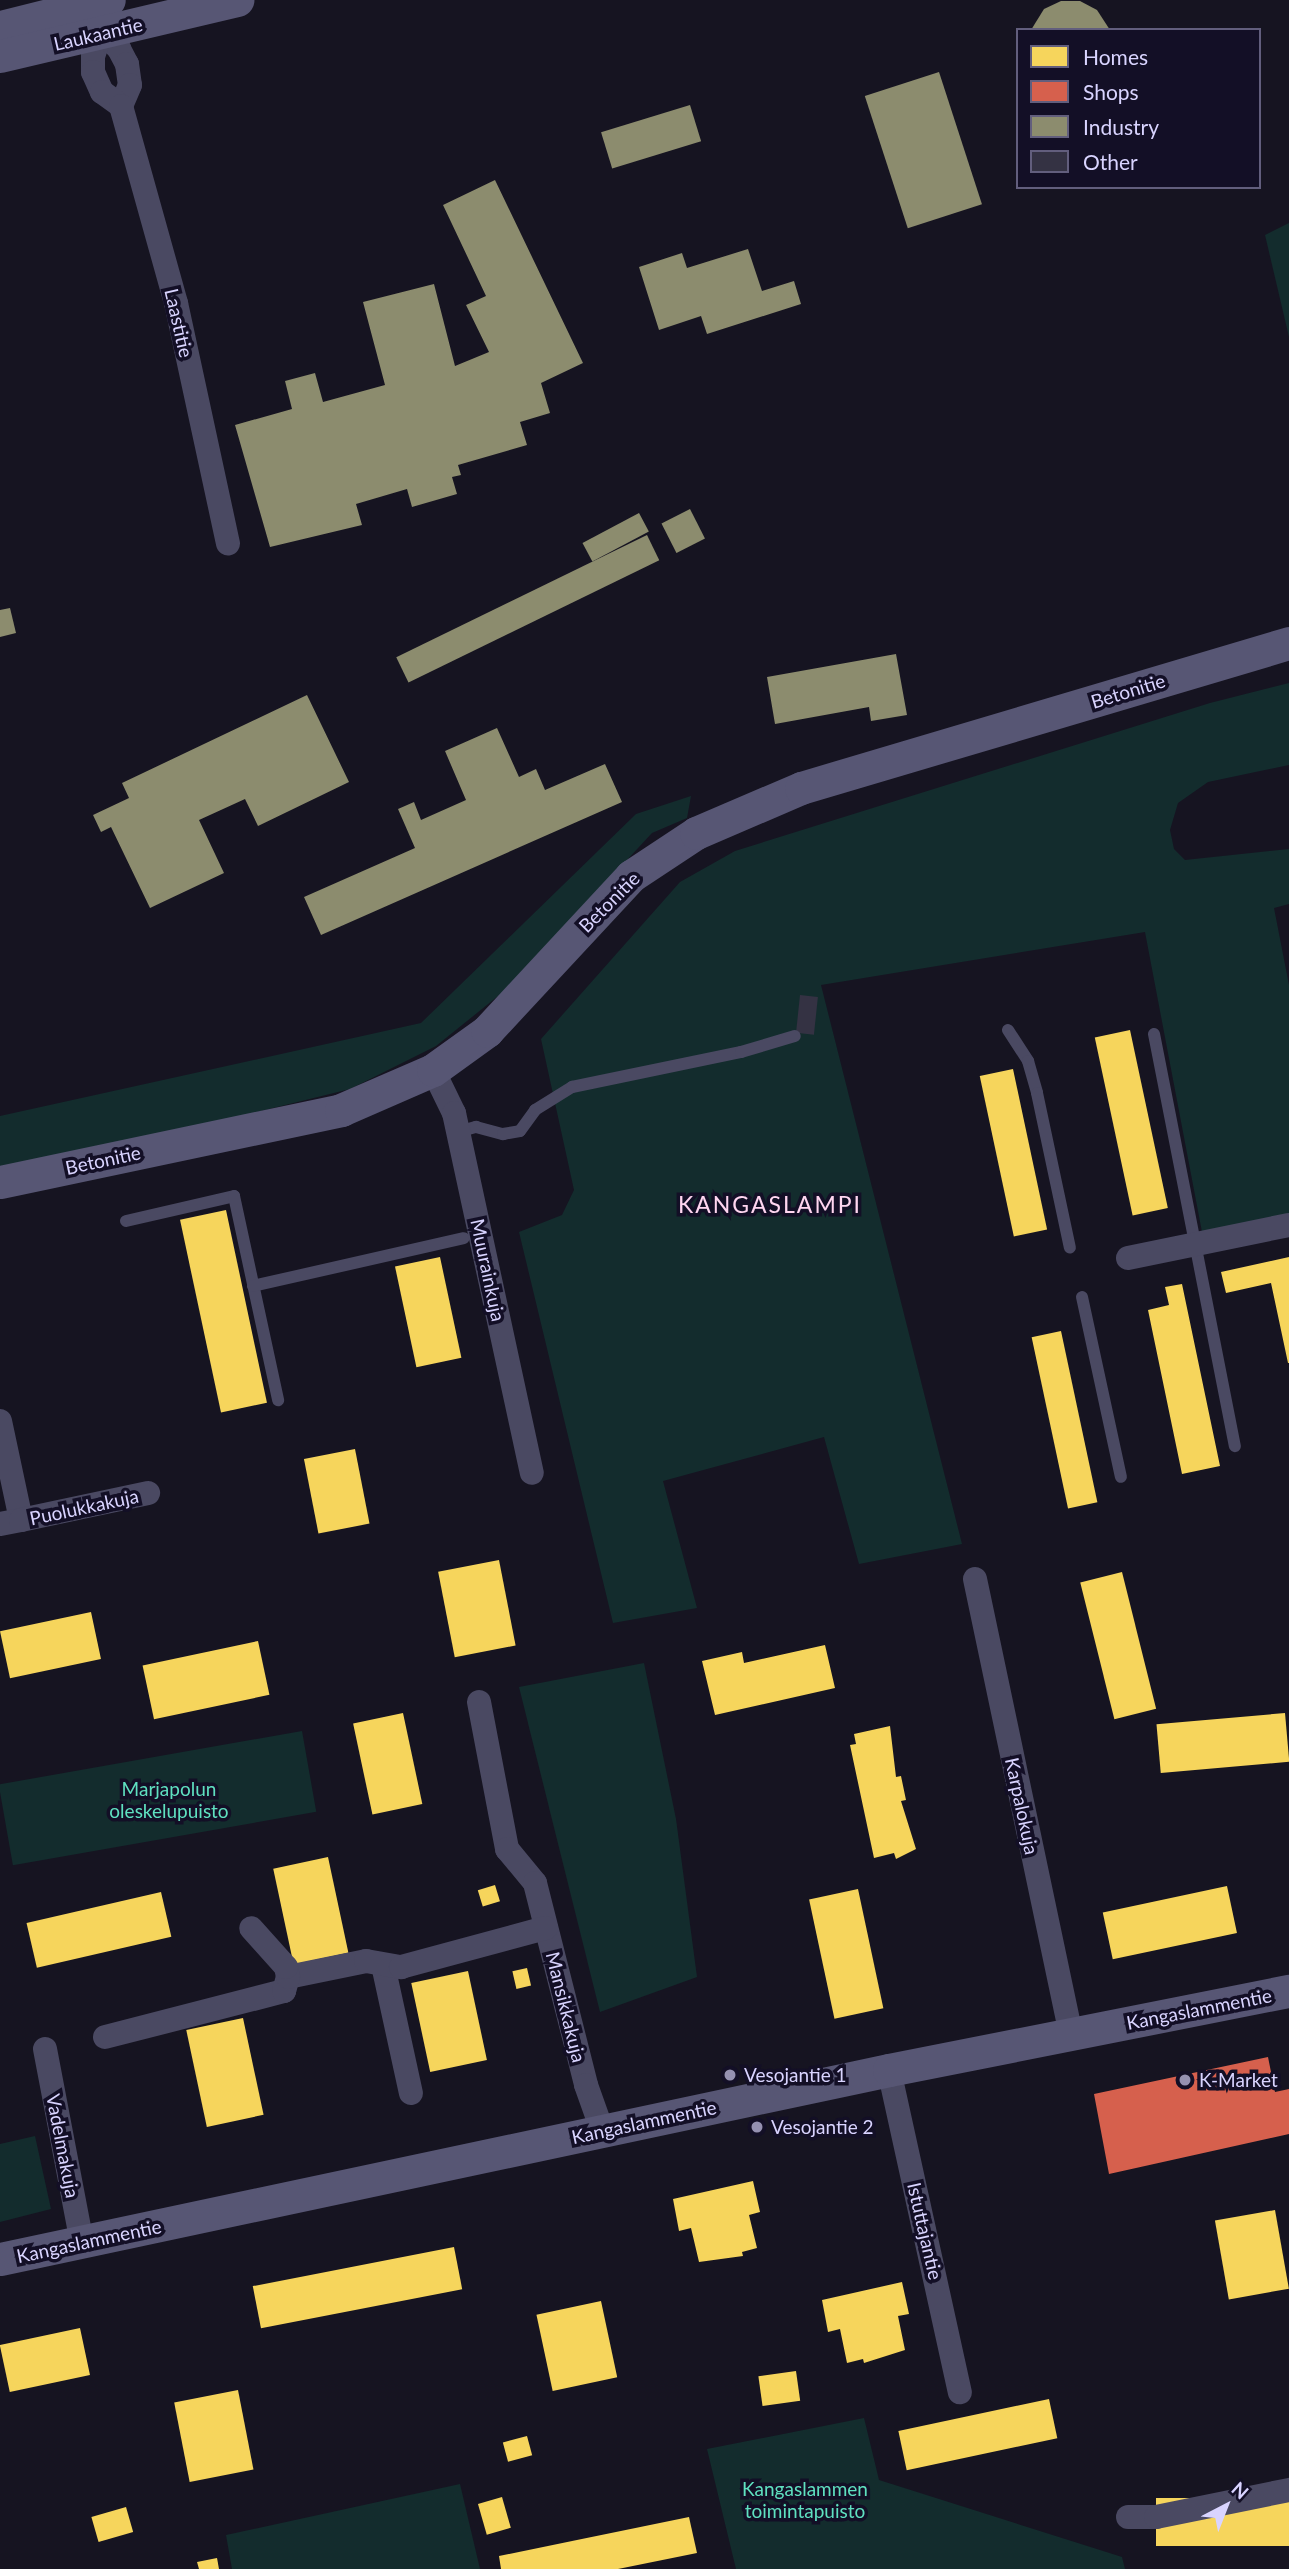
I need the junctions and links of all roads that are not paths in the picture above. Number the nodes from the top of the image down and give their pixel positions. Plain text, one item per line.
1 (236, 0) edge
2 (101, 12) edge
3 (0, 27) edge
4 (0, 57) edge
5 (121, 106) junction
6 (228, 543) dead end
7 (1289, 643) edge
8 (1008, 1030) dead end
9 (1154, 1034) dead end
10 (795, 1036) dead end
11 (433, 1070) junction
12 (458, 1132) junction
13 (0, 1182) edge
14 (127, 1221) dead end
15 (1289, 1225) edge
16 (464, 1238) dead end
17 (1192, 1244) junction
18 (1070, 1248) dead end
19 (1128, 1258) dead end
20 (253, 1286) junction
21 (1082, 1297) dead end
22 (278, 1400) dead end
23 (0, 1421) edge
24 (1235, 1446) dead end
25 (532, 1473) dead end
26 (1121, 1477) dead end
27 (148, 1493) dead end
28 (10, 1522) edge
29 (975, 1579) dead end
30 (479, 1702) dead end
31 (251, 1928) dead end
32 (546, 1928) junction
33 (383, 1965) junction
34 (288, 1977) junction
35 (1289, 1992) edge
36 (1071, 2033) junction
37 (105, 2037) dead end
38 (45, 2049) dead end
39 (889, 2070) junction
40 (411, 2093) dead end
41 (602, 2130) junction
42 (82, 2243) junction
43 (0, 2259) edge
44 (961, 2392) dead end
45 (1289, 2490) edge
46 (1128, 2517) dead end

1 - 2 street, Laukaantie
2 - 3 street, Laukaantie
2 - 4 street, Laukaantie
2 - 5 street, Laastitie
2 - 5 street, Laastitie
5 - 6 street, Laastitie
7 - 11 street, Betonitie
8 - 18 lane
9 - 17 lane
10 - 12 lane
11 - 12 street, Muurainkuja
11 - 13 street, Betonitie
12 - 25 street, Muurainkuja
14 - 20 lane
15 - 17 street
16 - 20 lane
17 - 19 street
17 - 24 lane
20 - 22 lane
21 - 26 lane
23 - 28 street, Puolukkakuja
27 - 28 street, Puolukkakuja
29 - 36 street, Karpalokuja
30 - 32 street, Mansikkakuja
31 - 34 street
32 - 33 street
32 - 41 street, Mansikkakuja
33 - 34 street
33 - 40 street
34 - 37 street
35 - 36 street, Kangaslammentie
36 - 39 street, Kangaslammentie
38 - 42 street, Vadelmakuja
39 - 41 street, Kangaslammentie
39 - 44 street, Istuttajantie
41 - 42 street, Kangaslammentie
42 - 43 street, Kangaslammentie
45 - 46 street

